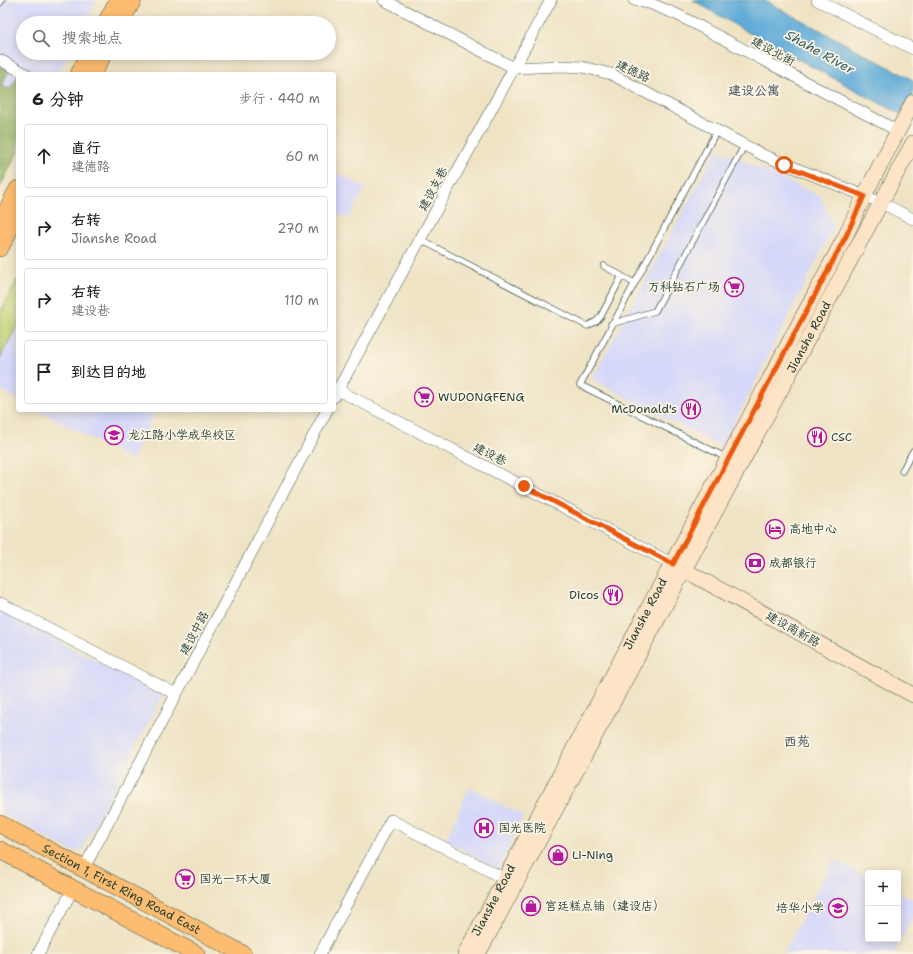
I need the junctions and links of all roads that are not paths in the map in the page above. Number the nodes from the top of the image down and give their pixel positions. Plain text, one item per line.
1 (2, 0) edge
2 (118, 0) edge
3 (133, 0) edge
4 (384, 0) edge
5 (551, 0) edge
6 (634, 0) edge
7 (817, 0) edge
8 (0, 3) edge
9 (110, 16) edge
10 (124, 16) edge
11 (913, 48) edge
12 (0, 60) edge
13 (86, 60) edge
14 (100, 60) edge
15 (514, 68) junction
16 (22, 72) edge
17 (79, 72) edge
18 (94, 72) edge
19 (913, 102) edge
20 (900, 126) junction
21 (717, 130) junction
22 (913, 143) edge
23 (744, 146) junction
24 (864, 196) junction
25 (16, 198) edge
26 (882, 203) junction
27 (12, 217) edge
28 (913, 219) edge
29 (420, 240) junction
30 (0, 248) edge
31 (604, 266) dead end
32 (622, 276) junction
33 (634, 283) junction
34 (612, 324) junction
35 (336, 389) edge
36 (336, 392) edge
37 (326, 412) edge
38 (913, 452) edge
39 (728, 459) junction
40 (902, 471) dead end
41 (679, 567) junction
42 (0, 603) edge
43 (176, 694) junction
44 (913, 695) edge
45 (0, 824) edge
46 (0, 850) edge
47 (84, 868) junction
48 (505, 879) junction
49 (73, 889) junction
50 (38, 954) edge
51 (196, 954) edge
52 (243, 954) edge
53 (320, 954) edge
54 (465, 954) edge
55 (478, 954) edge

1 - 8 lane
2 - 9 main road
3 - 10 main road
4 - 15 street
5 - 15 street, 建设支巷
6 - 20 street, 建设北街
7 - 11 street
12 - 16 street
13 - 17 main road
14 - 18 main road
15 - 21 street, 建德路
15 - 29 street, 建设支巷
19 - 20 street, Jianshe Road
20 - 24 street, Jianshe Road
21 - 23 street, 建德路
21 - 33 lane
22 - 26 street, Jianshe Road
23 - 24 street, 建德路
23 - 34 lane
24 - 26 street, 建德路
24 - 39 street, Jianshe Road
25 - 27 main road
26 - 28 street, 建德路
26 - 41 street, Jianshe Road
27 - 30 main road
29 - 32 lane
29 - 35 street, 建设支巷
31 - 32 lane
32 - 33 lane
33 - 34 lane
34 - 39 lane
36 - 41 street, 建设巷
37 - 43 street, 建设中路
38 - 40 lane
39 - 41 street, Jianshe Road
41 - 44 street, 建设南新路
41 - 48 street, Jianshe Road
41 - 55 street, Jianshe Road
42 - 43 street
43 - 47 street, 建设中路
45 - 47 main road, Section 1, First Ring Road East
46 - 49 main road, Section 1, First Ring Road East
47 - 52 main road, Section 1, First Ring Road East
48 - 53 street
48 - 54 street, Jianshe Road
49 - 50 street
49 - 51 main road, Section 1, First Ring Road East

